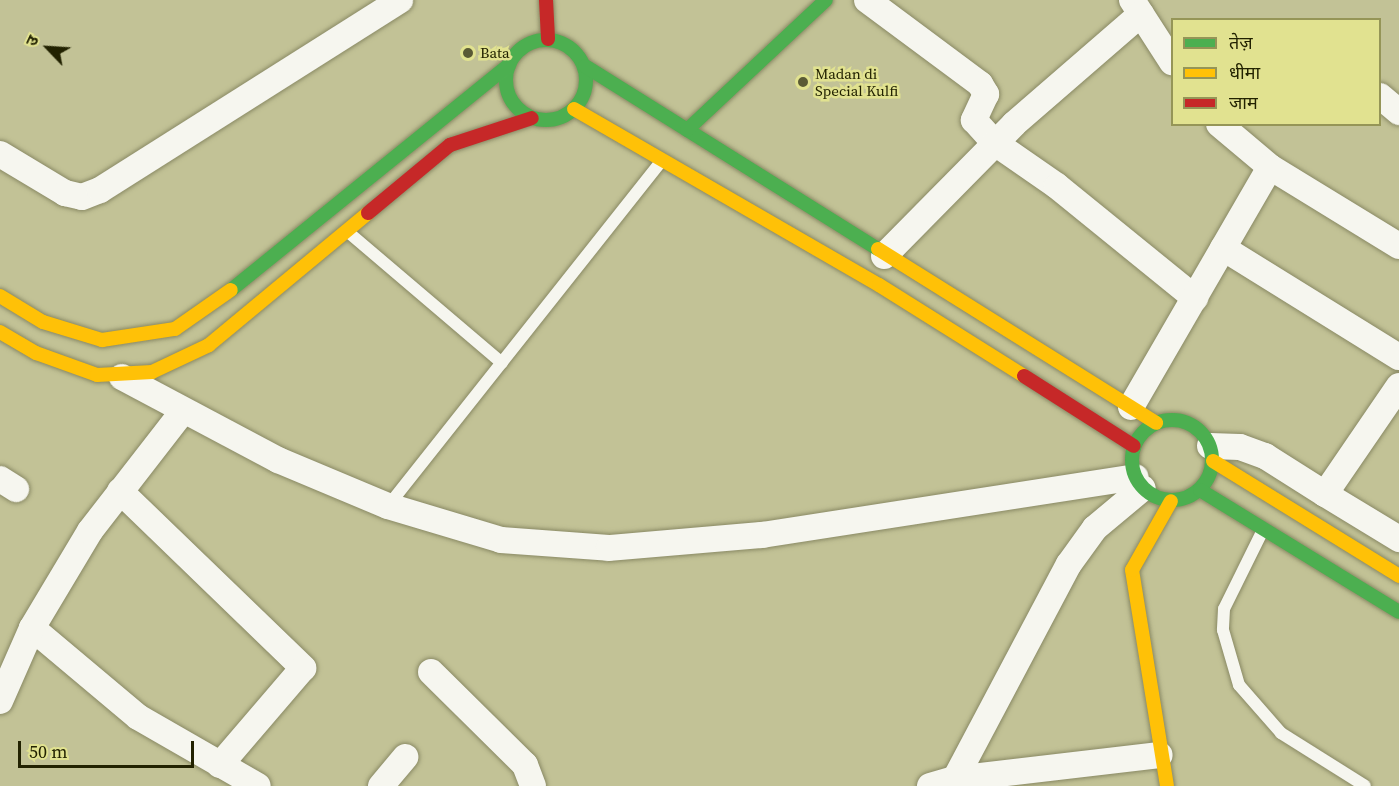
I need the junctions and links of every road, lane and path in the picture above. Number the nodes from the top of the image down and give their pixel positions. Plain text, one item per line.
1 (400, 0) edge
2 (546, 0) edge
3 (826, 0) edge
4 (867, 0) edge
5 (1137, 7) edge
6 (548, 39) junction
7 (1171, 59) edge
8 (509, 65) junction
9 (585, 66) junction
10 (1381, 97) edge
11 (574, 109) junction
12 (1399, 112) edge
13 (532, 118) junction
14 (1221, 126) edge
15 (687, 130) junction
16 (995, 144) junction
17 (0, 154) edge
18 (662, 162) junction
19 (1270, 167) junction
20 (347, 231) junction
21 (1399, 246) edge
22 (1223, 248) junction
23 (884, 256) junction
24 (0, 296) edge
25 (1195, 298) junction
26 (0, 332) edge
27 (1399, 357) edge
28 (502, 363) junction
29 (122, 377) junction
30 (1399, 386) edge
31 (1131, 407) junction
32 (183, 411) junction
33 (1156, 423) junction
34 (1134, 446) junction
35 (1212, 454) junction
36 (1139, 483) junction
37 (1200, 489) junction
38 (120, 492) junction
39 (1325, 494) junction
40 (1171, 501) junction
41 (388, 507) junction
42 (1264, 529) junction
43 (1399, 539) edge
44 (1399, 576) edge
45 (1399, 612) edge
46 (32, 628) junction
47 (431, 672) dead end
48 (0, 701) edge
49 (1160, 755) junction
50 (405, 757) dead end
51 (220, 765) junction
52 (955, 779) junction
53 (258, 786) edge
54 (381, 786) edge
55 (533, 786) edge
56 (930, 786) edge
57 (1167, 786) edge
58 (1365, 786) edge

1 - 17 street
2 - 6 main road
3 - 15 main road
4 - 16 street
5 - 7 street
5 - 16 street
6 - 8 main road
6 - 9 main road
8 - 13 main road
8 - 24 main road
9 - 11 main road
9 - 15 main road
10 - 12 street
11 - 13 main road
11 - 18 main road
13 - 20 main road
14 - 19 street
15 - 23 main road
16 - 23 street
16 - 25 street
18 - 28 lane
18 - 34 main road
19 - 21 street
19 - 22 street
20 - 28 lane
20 - 29 main road
22 - 25 street
22 - 27 street
23 - 31 main road
25 - 31 street
26 - 29 main road
28 - 41 lane
29 - 32 street
30 - 39 street
31 - 33 main road
32 - 38 street
32 - 41 street
33 - 34 main road
33 - 35 main road
34 - 36 main road
35 - 37 main road
35 - 39 street
35 - 44 main road
36 - 40 main road
36 - 41 street
36 - 52 street
37 - 40 main road
37 - 42 main road
38 - 46 street
38 - 51 street
39 - 43 street
40 - 49 main road
42 - 45 main road
42 - 58 lane
46 - 48 street
46 - 51 street
47 - 55 street
49 - 52 street
49 - 57 main road
50 - 54 street
51 - 53 street
52 - 56 street

